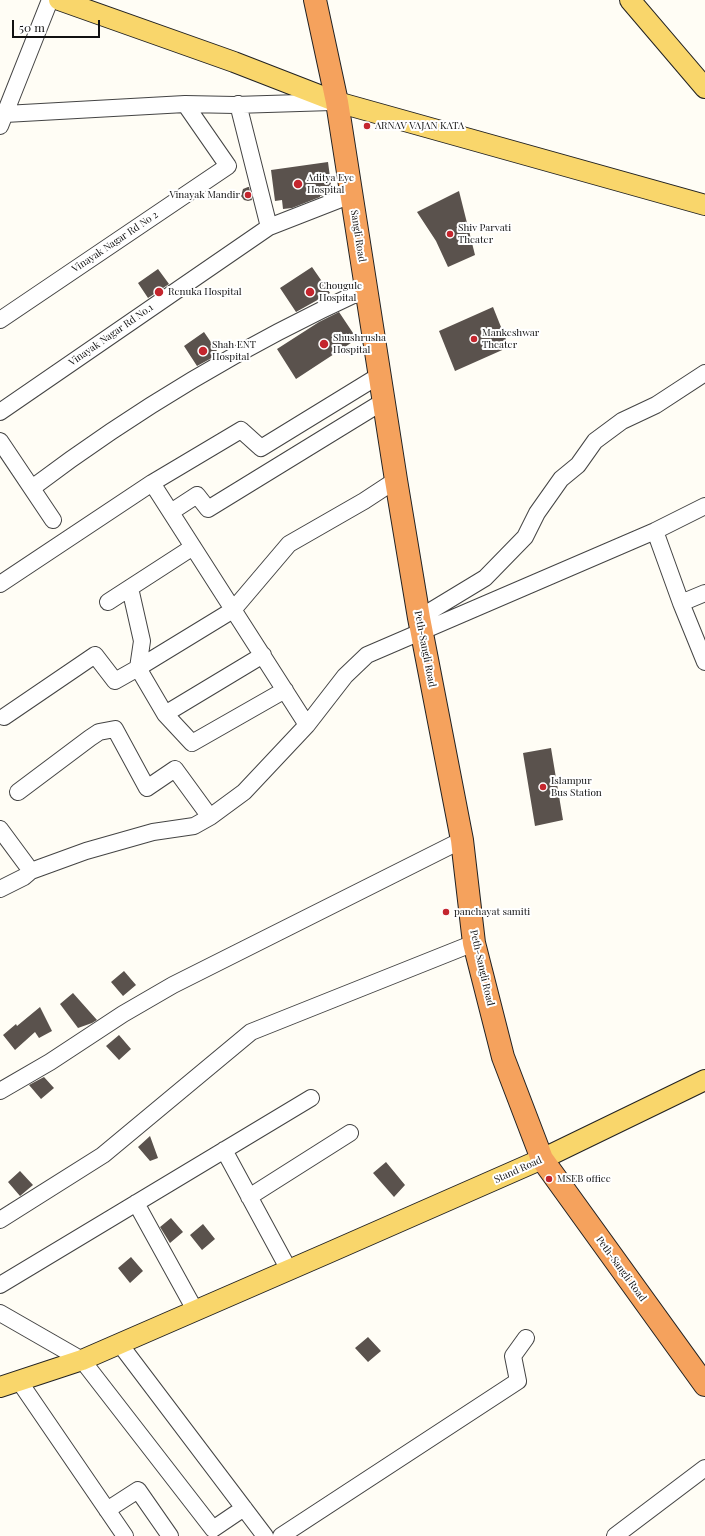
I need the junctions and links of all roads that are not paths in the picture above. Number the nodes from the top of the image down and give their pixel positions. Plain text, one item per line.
1 (50, 0) edge
2 (60, 0) edge
3 (316, 0) edge
4 (630, 0) edge
5 (705, 88) edge
6 (337, 102) junction
7 (185, 104) junction
8 (238, 104) junction
9 (2, 118) edge
10 (351, 195) junction
11 (705, 205) edge
12 (269, 226) junction
13 (366, 289) junction
14 (0, 320) edge
15 (705, 373) edge
16 (380, 375) junction
17 (384, 401) junction
18 (0, 412) edge
19 (0, 441) edge
20 (5, 460) edge
21 (396, 480) junction
22 (152, 484) junction
23 (32, 488) junction
24 (705, 506) edge
25 (171, 512) junction
26 (53, 520) dead end
27 (655, 531) junction
28 (193, 547) junction
29 (0, 584) edge
30 (130, 588) junction
31 (705, 593) edge
32 (108, 602) dead end
33 (681, 603) junction
34 (234, 610) junction
35 (421, 625) junction
36 (263, 655) junction
37 (705, 660) edge
38 (138, 668) junction
39 (285, 690) junction
40 (165, 714) junction
41 (4, 717) dead end
42 (307, 725) junction
43 (18, 792) dead end
44 (210, 818) junction
45 (0, 829) edge
46 (462, 840) junction
47 (31, 872) junction
48 (0, 889) edge
49 (474, 943) junction
50 (705, 1080) edge
51 (0, 1091) edge
52 (311, 1098) dead end
53 (350, 1133) dead end
54 (224, 1150) junction
55 (542, 1159) junction
56 (249, 1197) junction
57 (136, 1203) junction
58 (0, 1220) edge
59 (289, 1270) junction
60 (0, 1285) edge
61 (195, 1310) junction
62 (0, 1313) edge
63 (526, 1338) dead end
64 (119, 1344) junction
65 (82, 1360) junction
66 (19, 1381) junction
67 (705, 1385) edge
68 (0, 1387) edge
69 (705, 1468) edge
70 (244, 1508) junction
71 (107, 1510) junction
72 (125, 1536) edge
73 (170, 1536) edge
74 (265, 1536) edge
75 (281, 1536) edge
76 (615, 1536) edge

1 - 9 street
2 - 6 main road
3 - 6 highway, Sangli Road
4 - 5 main road
6 - 8 street
6 - 10 highway, Sangli Road
6 - 11 main road
7 - 8 street
7 - 9 street
7 - 14 street, Vinayak Nagar Rd No 2
8 - 12 street
10 - 12 street, Vinayak Nagar Rd No.1
10 - 13 highway, Sangli Road
12 - 18 street, Vinayak Nagar Rd No.1
13 - 16 highway, Sangli Road
13 - 23 street
15 - 35 street
16 - 17 highway, Sangli Road
16 - 22 street
17 - 21 highway, Peth-Sangli Road
17 - 25 street
19 - 20 street
20 - 23 street
21 - 34 street
21 - 35 highway, Peth-Sangli Road
22 - 25 street
22 - 29 street
23 - 26 street
24 - 27 street
25 - 28 street
27 - 33 street
27 - 35 street
28 - 30 street
28 - 34 street
30 - 32 street
30 - 38 street
31 - 33 street
33 - 37 street
34 - 36 street
34 - 38 street
35 - 42 street
35 - 46 highway, Peth-Sangli Road
36 - 39 street
36 - 40 street
38 - 40 street
38 - 41 street
39 - 40 street
39 - 42 street
42 - 44 street
43 - 44 street
44 - 47 street
45 - 47 street
46 - 49 highway, Peth-Sangli Road
46 - 51 street
47 - 48 street
49 - 55 highway, Peth-Sangli Road
49 - 58 street
50 - 55 main road, Stand Road
52 - 54 street
53 - 56 street
54 - 56 street
54 - 57 street
55 - 59 main road, Stand Road
55 - 67 highway, Peth-Sangli Road
56 - 59 street
57 - 60 street
57 - 61 street
59 - 61 main road, Stand Road
61 - 64 main road, Stand Road
62 - 65 street
63 - 75 street
64 - 65 main road, Stand Road
64 - 70 street
65 - 66 main road, Stand Road
65 - 70 street
66 - 68 main road, Stand Road
66 - 71 street
69 - 76 street
70 - 74 street
71 - 72 street
71 - 73 street

